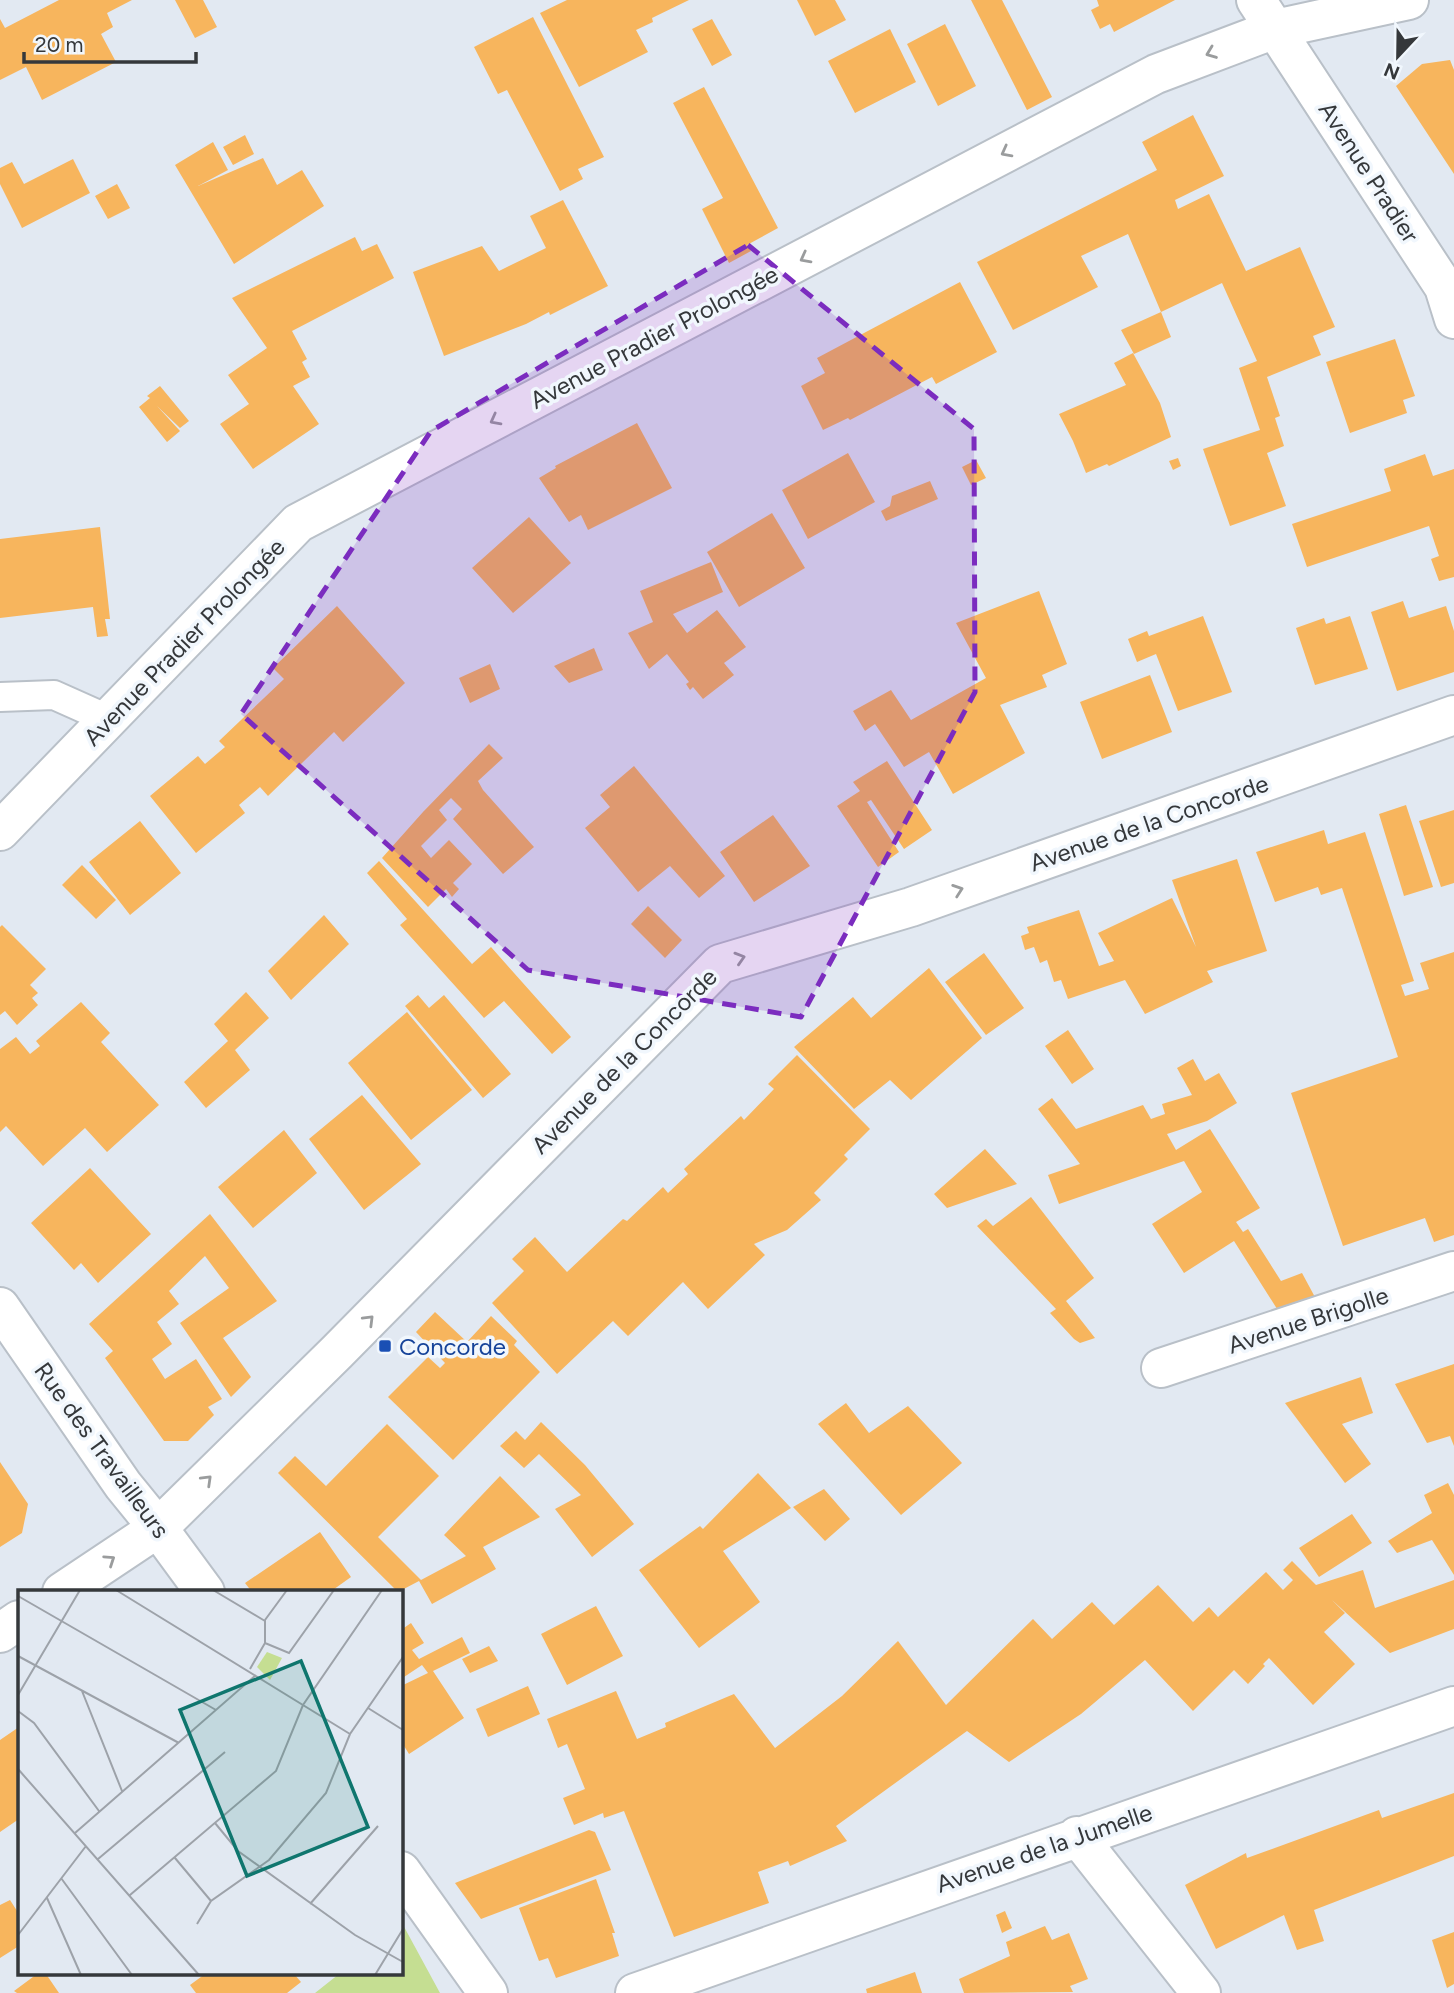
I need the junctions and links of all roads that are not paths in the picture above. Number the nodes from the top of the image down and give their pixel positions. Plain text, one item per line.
1 (1409, 0) edge
2 (1265, 15) edge
3 (1454, 319) edge
4 (0, 697) edge
5 (1454, 715) edge
6 (110, 720) junction
7 (0, 831) edge
8 (1454, 1272) edge
9 (0, 1307) edge
10 (1161, 1368) dead end
11 (159, 1528) junction
12 (65, 1590) edge
13 (204, 1590) edge
14 (18, 1621) edge
15 (0, 1633) edge
16 (1454, 1706) edge
17 (1077, 1836) junction
18 (402, 1872) edge
19 (488, 1993) edge
20 (635, 1993) edge
21 (1201, 1993) edge

1 - 2 street, Avenue Pradier Prolongée
2 - 3 street, Avenue Pradier
2 -> 6 street, Avenue Pradier Prolongée
4 - 6 lane
11 -> 5 street, Avenue de la Concorde
6 - 7 street, Avenue Pradier Prolongée
8 - 10 street, Avenue Brigolle
9 - 11 street, Rue des Travailleurs
12 -> 11 street, Avenue de la Concorde
11 - 13 street, Rue des Travailleurs
14 - 15 street
16 - 17 street, Avenue de la Jumelle
17 - 20 street, Avenue de la Jumelle
17 - 21 street
18 - 19 street

